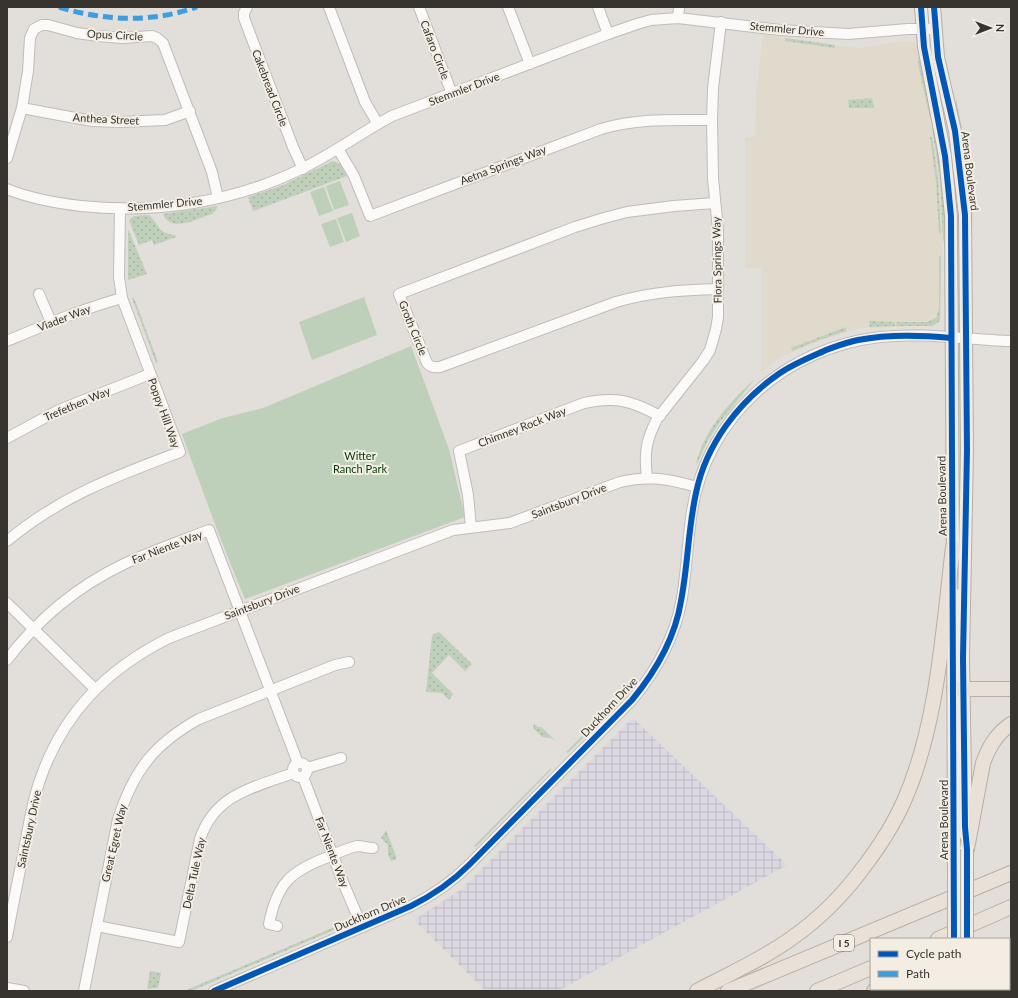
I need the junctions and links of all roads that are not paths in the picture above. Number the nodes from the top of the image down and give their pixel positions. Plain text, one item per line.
1 (247, 7) edge
2 (329, 7) edge
3 (419, 7) edge
4 (508, 7) edge
5 (598, 7) edge
6 (679, 7) edge
7 (921, 7) edge
8 (934, 7) edge
9 (678, 18) junction
10 (720, 22) junction
11 (922, 29) junction
12 (935, 29) junction
13 (608, 34) junction
14 (530, 64) junction
15 (452, 94) junction
16 (22, 108) junction
17 (190, 111) junction
18 (712, 120) junction
19 (378, 124) junction
20 (338, 150) junction
21 (7, 158) edge
22 (303, 168) junction
23 (7, 189) edge
24 (218, 198) junction
25 (715, 204) junction
26 (120, 208) junction
27 (718, 289) junction
28 (39, 294) dead end
29 (122, 298) junction
30 (51, 322) junction
31 (951, 338) junction
32 (967, 339) junction
33 (1011, 340) edge
34 (7, 341) edge
35 (150, 374) junction
36 (660, 416) junction
37 (7, 438) edge
38 (647, 477) junction
39 (697, 487) junction
40 (471, 527) junction
41 (7, 541) edge
42 (953, 547) junction
43 (7, 603) edge
44 (240, 611) junction
45 (34, 629) junction
46 (7, 660) edge
47 (349, 662) dead end
48 (95, 689) junction
49 (959, 689) junction
50 (1011, 689) edge
51 (270, 691) junction
52 (1011, 724) edge
53 (341, 758) dead end
54 (300, 770) junction
55 (373, 848) dead end
56 (967, 849) junction
57 (332, 855) junction
58 (1011, 864) edge
59 (1011, 873) edge
60 (960, 895) junction
61 (1011, 907) edge
62 (97, 926) junction
63 (277, 926) dead end
64 (362, 928) junction
65 (7, 936) edge
66 (961, 936) edge
67 (946, 938) edge
68 (870, 968) edge
69 (7, 988) edge
70 (24, 991) edge
71 (84, 991) edge
72 (214, 991) edge
73 (697, 991) edge
74 (728, 991) edge
75 (817, 991) edge

1 - 22 street, Cakebread Circle
2 - 19 street
3 - 15 street, Cafaro Circle
4 - 14 street
5 - 13 street
6 - 9 street
7 - 11 main road, Arena Boulevard
8 - 12 main road, Arena Boulevard
9 - 10 street, Stemmler Drive
9 - 13 street, Stemmler Drive
10 - 11 street, Stemmler Drive
10 - 18 street, Flora Springs Way
11 - 12 street, Stemmler Drive
11 - 31 main road, Arena Boulevard
12 - 32 main road, Arena Boulevard
13 - 14 street, Stemmler Drive
14 - 15 street, Stemmler Drive
15 - 19 street, Stemmler Drive
16 - 17 street, Anthea Street
16 - 17 street, Opus Circle
16 - 21 street, Opus Circle
17 - 24 street, Opus Circle
18 - 20 street, Aetna Springs Way
18 - 25 street, Flora Springs Way
19 - 20 street, Stemmler Drive
20 - 22 street, Stemmler Drive
22 - 24 street, Stemmler Drive
23 - 26 street, Stemmler Drive
24 - 26 street, Stemmler Drive
25 - 27 street, Flora Springs Way
25 - 27 street, Groth Circle
26 - 29 street, Poppy Hill Way
27 - 36 street, Flora Springs Way
28 - 30 street
29 - 30 street, Viader Way
29 - 35 street, Poppy Hill Way
30 - 34 street, Viader Way
31 - 32 street, Duckhorn Drive
31 - 39 street, Duckhorn Drive
31 - 42 main road, Arena Boulevard
32 - 33 street, Duckhorn Drive
32 - 49 main road, Arena Boulevard
35 - 37 street, Trefethen Way
35 - 41 street, Poppy Hill Way
36 - 38 street, Flora Springs Way
36 - 40 street, Chimney Rock Way
38 - 39 street, Saintsbury Drive
38 - 40 street, Saintsbury Drive
39 - 64 street, Duckhorn Drive
40 - 44 street, Saintsbury Drive
42 - 49 main road, Arena Boulevard
42 - 73 highway
43 - 45 street
44 - 45 street, Far Niente Way
44 - 48 street, Saintsbury Drive
44 - 51 street, Far Niente Way
45 - 46 street, Far Niente Way
45 - 48 street
47 - 51 street, Great Egret Way
48 - 65 street, Saintsbury Drive
49 - 50 highway
49 - 56 main road, Arena Boulevard
49 - 66 main road, Arena Boulevard, bridge
51 - 54 street, Far Niente Way
51 - 62 street, Great Egret Way
52 - 56 highway
53 - 54 street
54 - 57 street, Far Niente Way
54 - 62 street, Delta Tule Way
55 - 57 street
56 - 66 main road, Arena Boulevard, bridge
57 - 63 street
57 - 64 street, Far Niente Way
58 - 60 highway
59 - 60 highway, I 5
60 - 74 highway, I 5
61 - 66 highway
62 - 71 street, Great Egret Way
64 - 72 street, Duckhorn Drive
66 - 67 highway
68 - 75 highway
69 - 70 street

